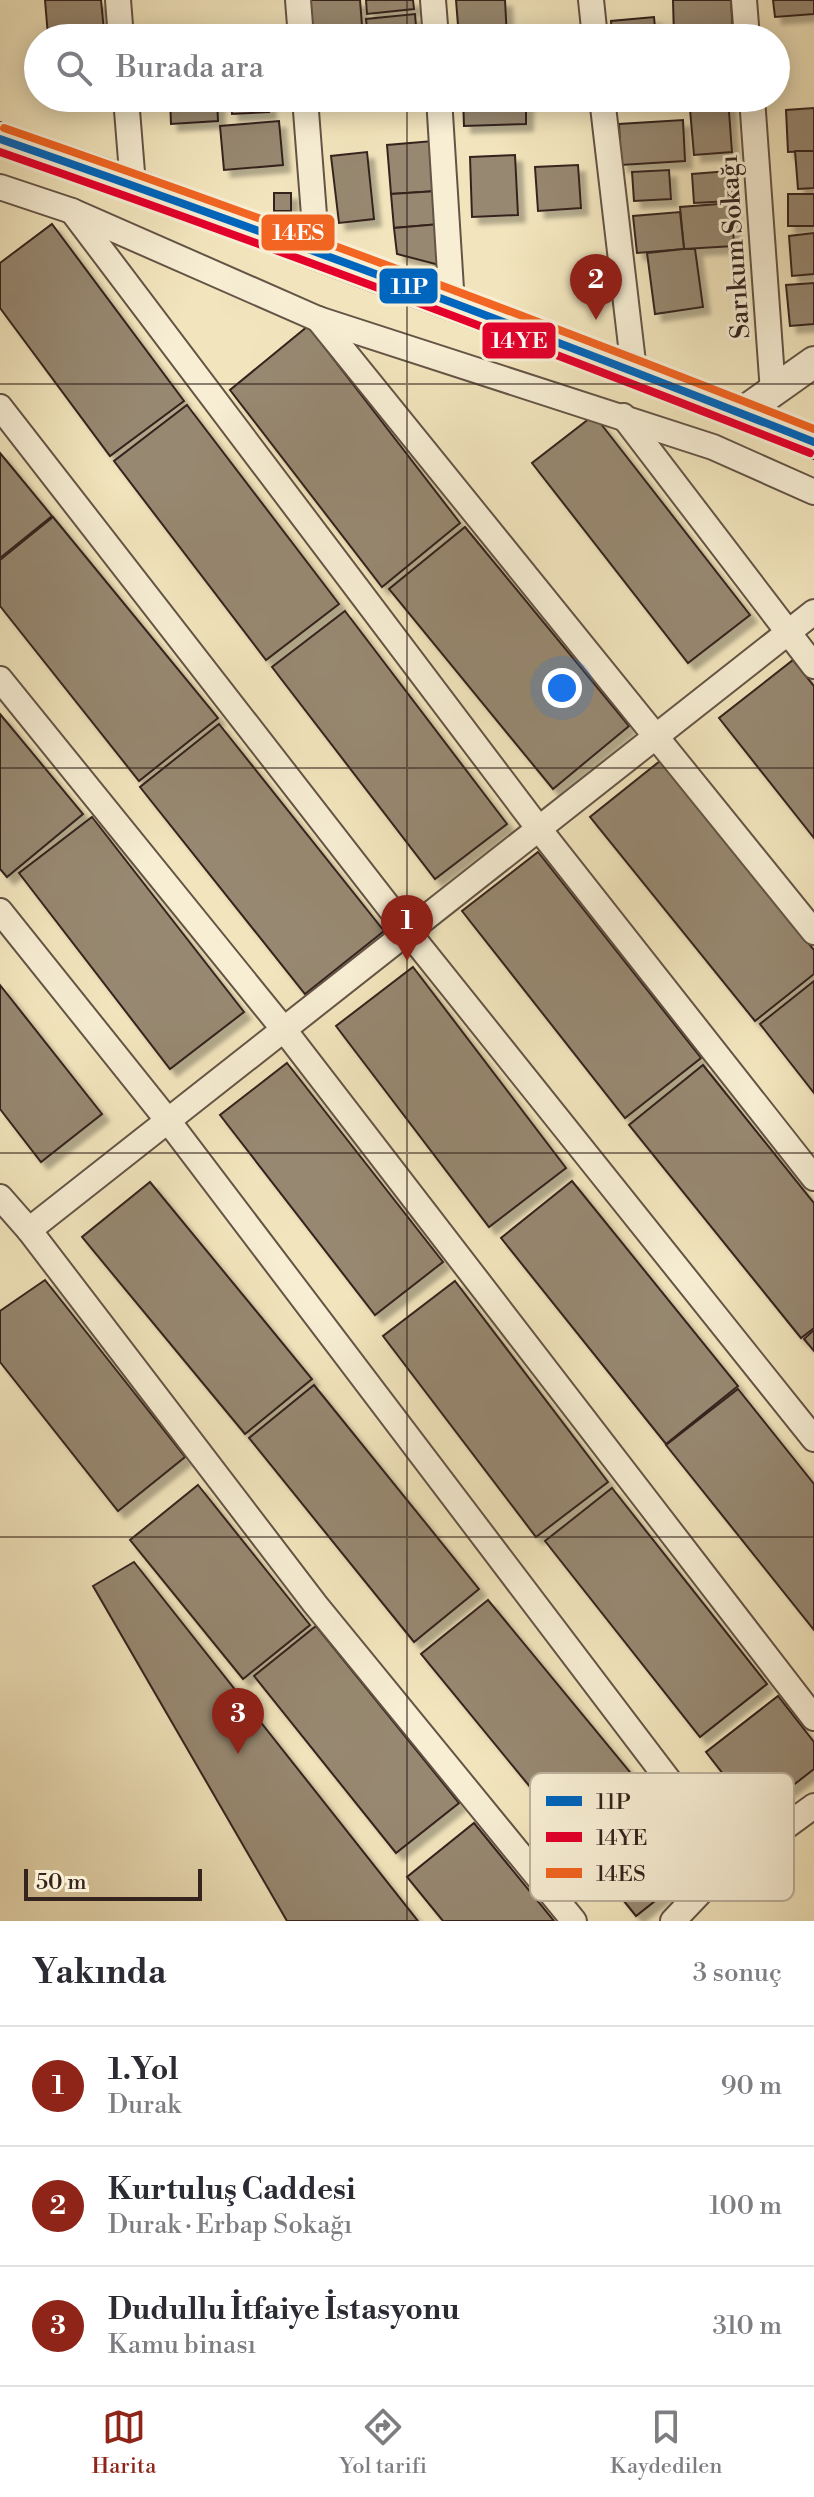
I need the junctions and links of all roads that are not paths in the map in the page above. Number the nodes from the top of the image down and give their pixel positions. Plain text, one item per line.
1 (118, 0) edge
2 (298, 0) edge
3 (433, 0) edge
4 (591, 0) edge
5 (744, 0) edge
6 (120, 24) edge
7 (300, 24) edge
8 (435, 24) edge
9 (594, 24) edge
10 (746, 24) edge
11 (127, 112) edge
12 (306, 112) edge
13 (440, 112) edge
14 (604, 112) edge
15 (753, 112) edge
16 (0, 139) edge
17 (133, 185) junction
18 (0, 187) edge
19 (72, 211) junction
20 (317, 254) junction
21 (452, 305) junction
22 (318, 319) junction
23 (814, 362) edge
24 (634, 371) junction
25 (773, 392) junction
26 (0, 407) edge
27 (742, 413) junction
28 (623, 416) junction
29 (814, 442) edge
30 (814, 492) edge
31 (814, 612) edge
32 (788, 633) junction
33 (814, 666) edge
34 (0, 679) edge
35 (655, 738) junction
36 (539, 829) junction
37 (0, 911) edge
38 (814, 932) edge
39 (409, 933) junction
40 (285, 1031) junction
41 (169, 1122) junction
42 (814, 1178) edge
43 (0, 1197) edge
44 (29, 1230) junction
45 (814, 1439) edge
46 (814, 1718) edge
47 (663, 1773) edge
48 (814, 1806) edge
49 (794, 1821) edge
50 (530, 1867) edge
51 (558, 1901) edge
52 (692, 1901) edge
53 (574, 1921) edge
54 (673, 1921) edge

1 - 6 street
2 - 7 street
3 - 8 street
4 - 9 street
5 - 10 street
11 - 17 street
12 - 20 street
13 - 21 street
14 - 24 street
15 - 25 street, Sarıkum Sokağı
16 - 17 main road
17 - 20 main road
18 - 19 street
19 - 22 street
19 - 36 street
20 - 21 main road
21 - 24 main road
22 - 28 street
22 - 35 street
23 - 25 street
24 - 27 main road
25 - 27 street
26 - 39 street
27 - 29 main road
28 - 30 street
28 - 32 street
31 - 32 street
32 - 33 street
32 - 35 street
34 - 40 street
35 - 36 street
35 - 38 street
36 - 39 street
36 - 42 street
37 - 41 street
39 - 40 street
39 - 45 street
40 - 41 street
40 - 46 street
41 - 44 street
41 - 47 street
43 - 44 street
44 - 50 street
48 - 49 street
51 - 53 street
52 - 54 street

